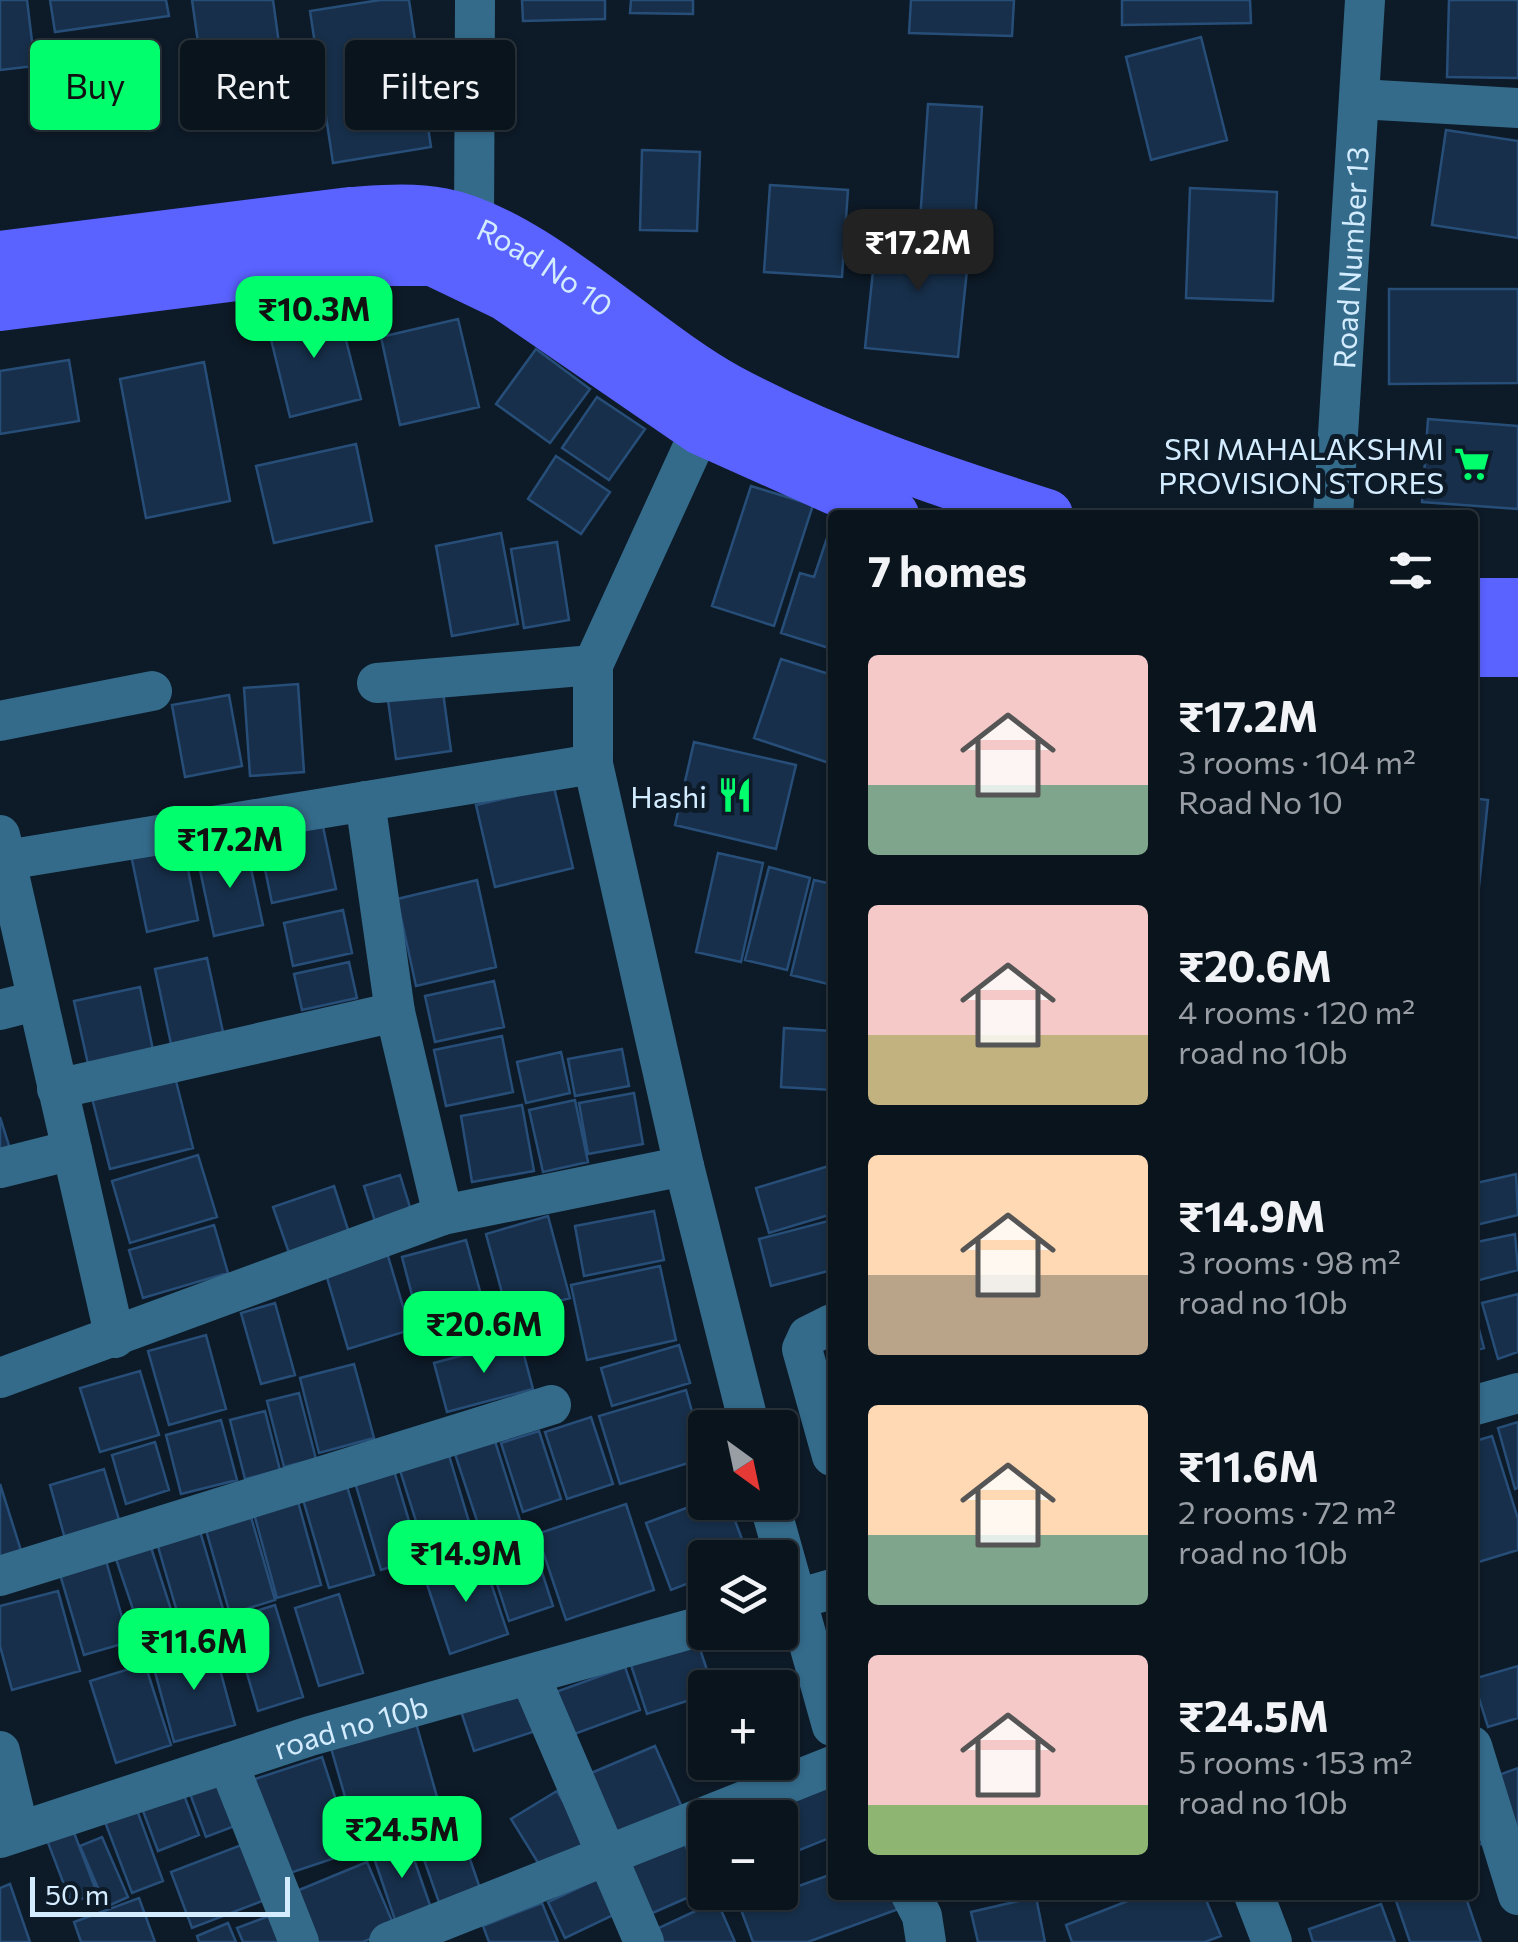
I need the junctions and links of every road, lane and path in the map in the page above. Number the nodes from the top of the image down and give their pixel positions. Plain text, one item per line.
1 (475, 0) edge
2 (1365, 0) edge
3 (1359, 99) junction
4 (1518, 108) edge
5 (474, 226) junction
6 (0, 257) edge
7 (0, 304) edge
8 (701, 429) junction
9 (882, 510) edge
10 (1031, 510) edge
11 (1333, 510) edge
12 (1478, 604) edge
13 (1518, 604) edge
14 (1478, 651) edge
15 (1518, 651) edge
16 (593, 665) junction
17 (378, 684) dead end
18 (152, 691) dead end
19 (0, 721) edge
20 (593, 764) junction
21 (365, 801) junction
22 (2, 852) edge
23 (17, 1005) edge
24 (395, 1012) junction
25 (57, 1089) junction
26 (72, 1150) junction
27 (684, 1166) junction
28 (0, 1168) edge
29 (443, 1215) junction
30 (828, 1326) edge
31 (115, 1338) junction
32 (0, 1378) edge
33 (1518, 1393) edge
34 (1478, 1404) edge
35 (551, 1405) dead end
36 (745, 1410) edge
37 (828, 1442) edge
38 (0, 1576) edge
39 (828, 1590) edge
40 (798, 1599) edge
41 (688, 1630) edge
42 (798, 1632) edge
43 (530, 1676) junction
44 (828, 1715) edge
45 (0, 1751) edge
46 (228, 1763) junction
47 (1478, 1765) edge
48 (828, 1768) edge
49 (10, 1834) edge
50 (605, 1854) junction
51 (1518, 1894) edge
52 (914, 1900) edge
53 (1256, 1900) edge
54 (461, 1929) edge
55 (299, 1942) edge
56 (389, 1942) edge
57 (644, 1942) edge
58 (926, 1942) edge
59 (1272, 1942) edge

1 - 5 street
2 - 3 street, Road Number 13
3 - 4 street
3 - 11 street, Road Number 13
5 - 6 main road, Road No 10
5 - 10 main road, Road No 10
7 - 8 main road, Road No 10
8 - 9 main road, Road No 10
8 - 16 street
12 - 13 main road
14 - 15 main road
16 - 17 street
16 - 20 street
18 - 19 street
20 - 21 street
20 - 27 street
21 - 22 street
21 - 24 street
22 - 23 street
23 - 25 street
24 - 25 street
24 - 29 street
25 - 26 street
26 - 28 street
26 - 31 street
27 - 29 street
27 - 36 street
29 - 31 street
30 - 37 street
31 - 32 street
33 - 34 street
35 - 38 street
39 - 40 street
41 - 43 street, road no 10b
42 - 44 street
43 - 46 street, road no 10b
43 - 50 street
45 - 49 street
46 - 49 street, road no 10b
46 - 55 street
47 - 51 street
48 - 50 street
50 - 54 street
50 - 57 street
52 - 58 street
53 - 59 street
54 - 56 street

